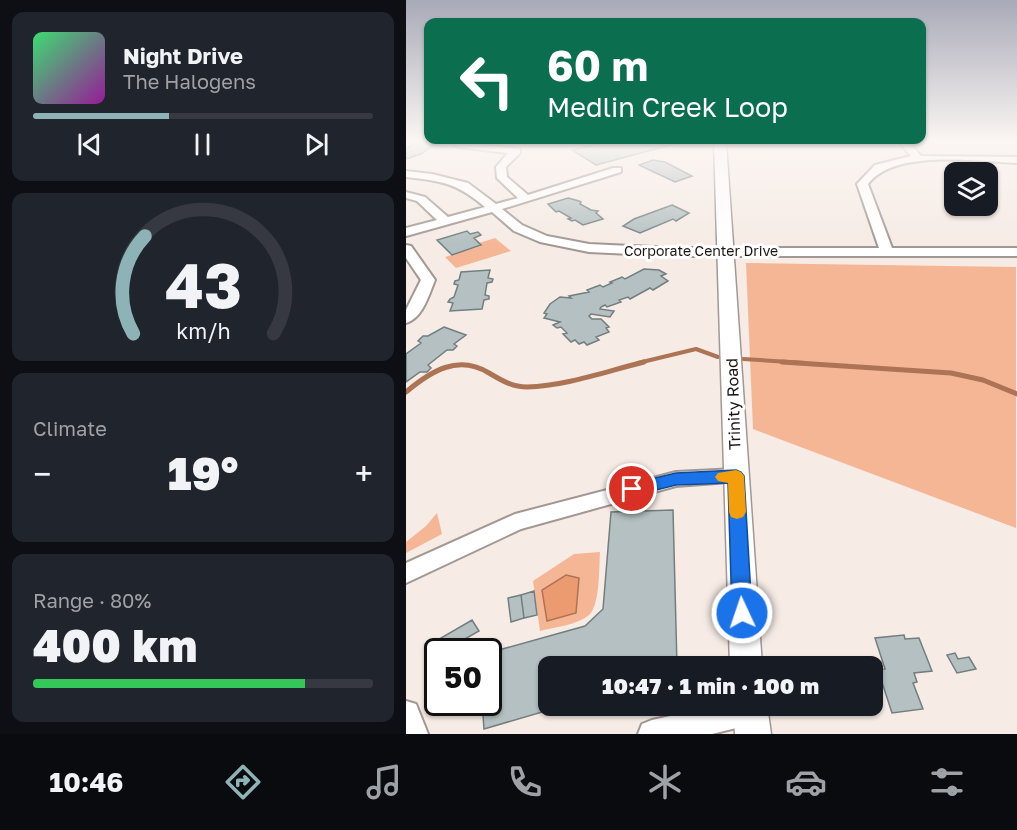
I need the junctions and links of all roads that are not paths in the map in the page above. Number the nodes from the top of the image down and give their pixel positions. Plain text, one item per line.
1 (426, 176) edge
2 (502, 176) edge
3 (597, 176) edge
4 (722, 176) edge
5 (868, 176) edge
6 (406, 195) edge
7 (526, 199) junction
8 (494, 209) junction
9 (447, 222) junction
10 (406, 232) edge
11 (406, 249) edge
12 (725, 250) junction
13 (887, 251) junction
14 (1016, 252) edge
15 (406, 318) edge
16 (736, 476) junction
17 (406, 573) edge
18 (745, 656) edge
19 (406, 714) edge
20 (751, 717) edge
21 (415, 734) edge
22 (652, 734) edge

1 - 8 street, Corporate Center Drive
2 - 7 street
3 - 7 street
4 - 12 main road, Trinity Road
5 - 13 street
6 - 9 street
7 - 8 street
8 - 9 street
8 - 12 street, Corporate Center Drive
9 - 10 street
11 - 15 street
12 - 13 street, Corporate Center Drive
12 - 16 main road, Trinity Road
13 - 14 street, Corporate Center Drive
16 - 17 street
16 - 18 main road, Trinity Road
19 - 21 street
20 - 22 street

